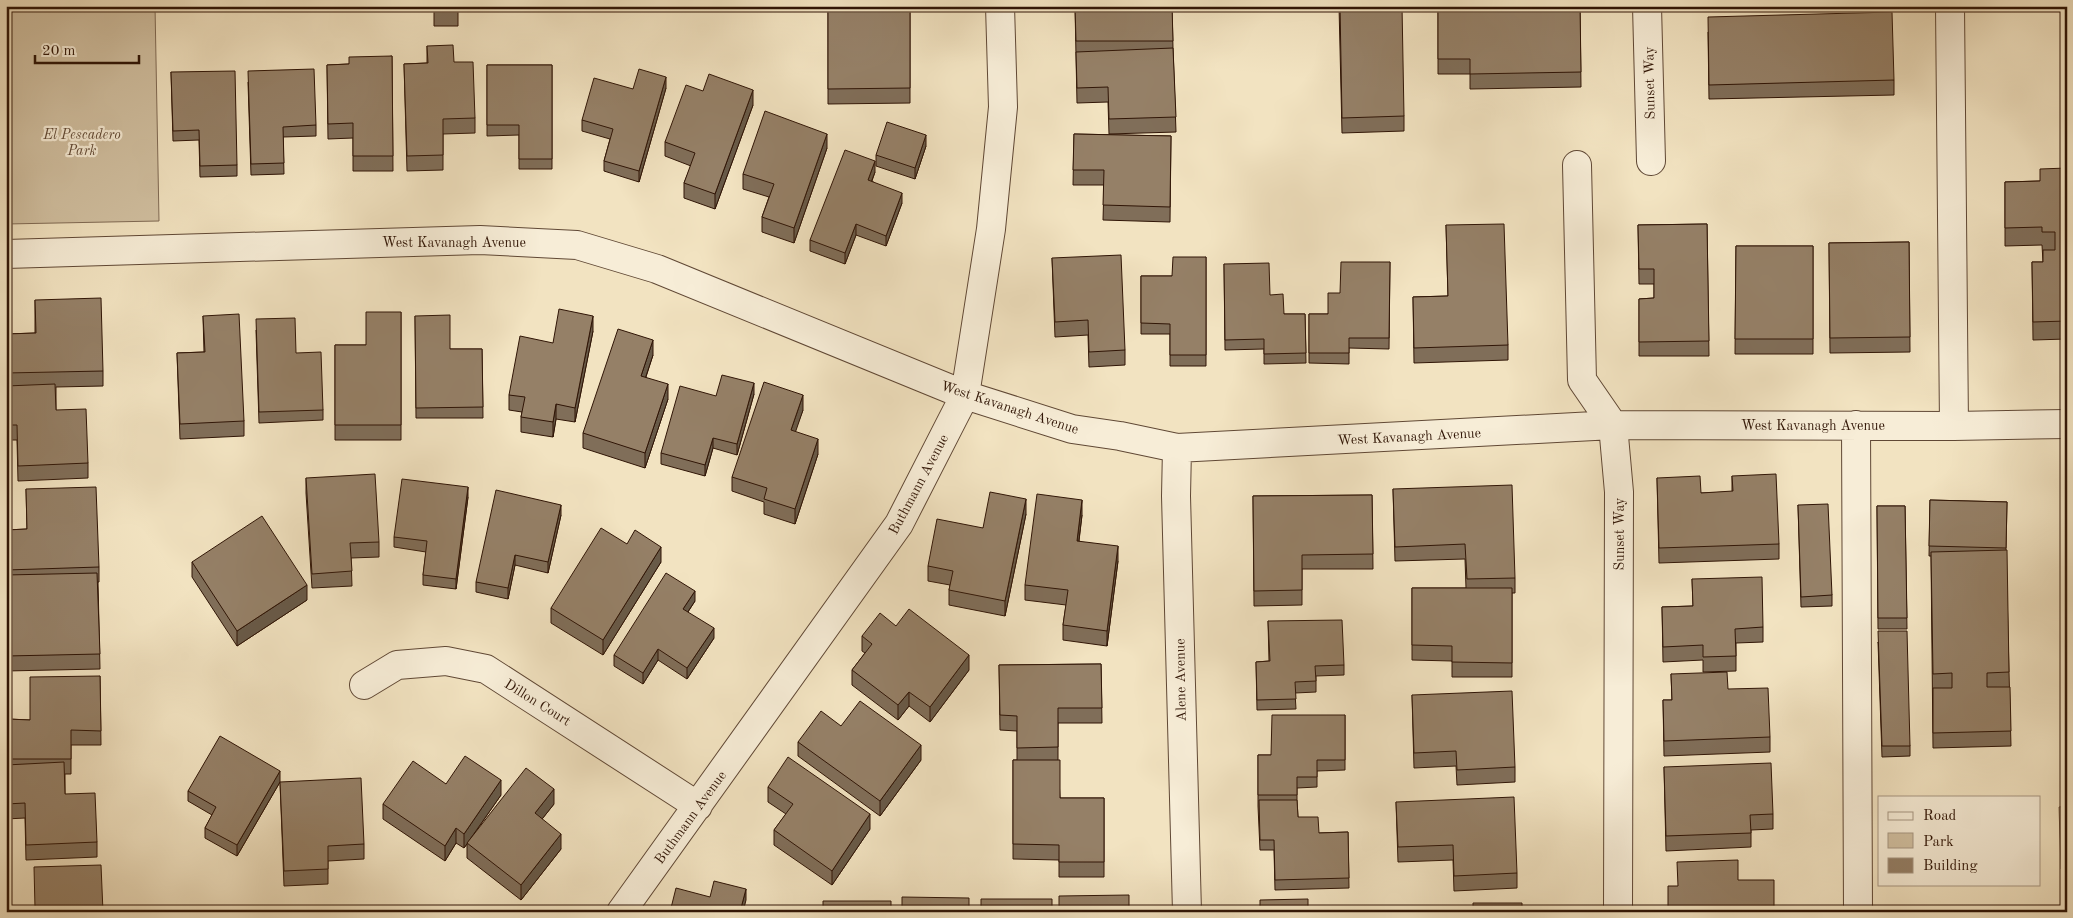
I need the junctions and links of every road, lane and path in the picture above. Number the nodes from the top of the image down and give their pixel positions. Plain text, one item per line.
1 (1000, 6) edge
2 (1647, 6) edge
3 (1950, 6) edge
4 (1651, 161) dead end
5 (1577, 166) dead end
6 (6, 254) edge
7 (965, 395) junction
8 (2067, 424) edge
9 (1613, 425) junction
10 (1856, 425) junction
11 (1954, 426) junction
12 (1177, 448) junction
13 (364, 685) dead end
14 (698, 806) junction
15 (621, 912) edge
16 (1186, 912) edge
17 (1618, 912) edge
18 (1858, 912) edge

1 - 7 street, Buthmann Avenue
2 - 4 street, Sunset Way
3 - 11 street
5 - 9 street, Sunset Way
6 - 7 street, West Kavanagh Avenue
7 - 12 street, West Kavanagh Avenue
7 - 14 street, Buthmann Avenue
8 - 11 street, West Kavanagh Avenue
9 - 10 street, West Kavanagh Avenue
9 - 12 street, West Kavanagh Avenue
9 - 17 street, Sunset Way
10 - 11 street, West Kavanagh Avenue
10 - 18 street
12 - 16 street, Alene Avenue
13 - 14 street, Dillon Court
14 - 15 street, Buthmann Avenue

